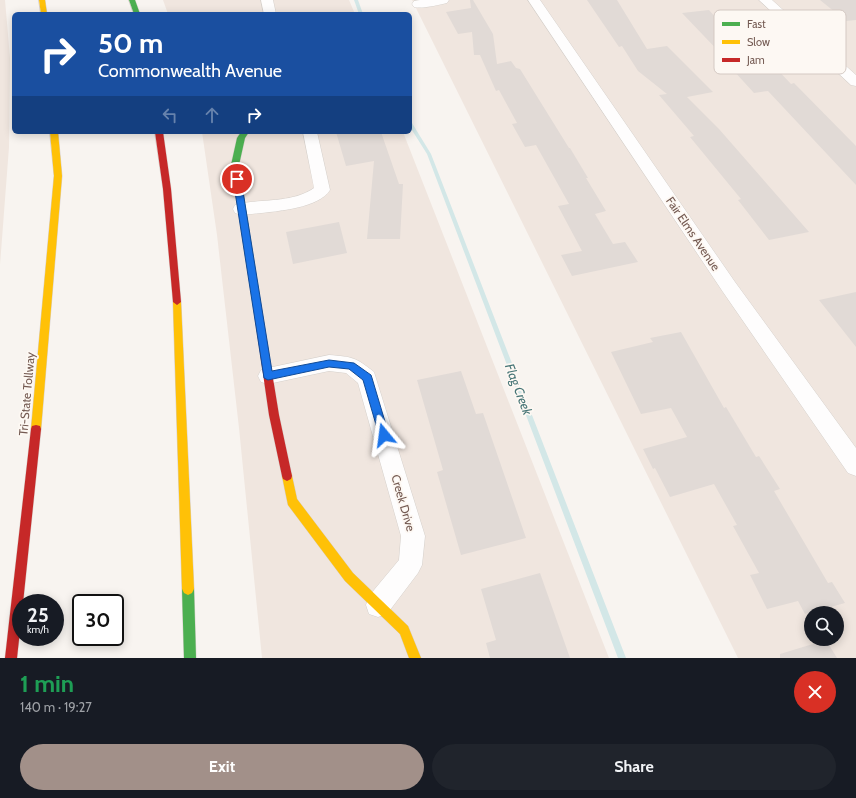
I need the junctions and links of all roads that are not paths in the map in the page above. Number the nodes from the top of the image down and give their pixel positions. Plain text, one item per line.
1 (42, 0) edge
2 (132, 0) edge
3 (267, 0) edge
4 (443, 0) edge
5 (534, 0) edge
6 (765, 0) edge
7 (418, 4) dead end
8 (776, 10) edge
9 (44, 12) edge
10 (136, 12) edge
11 (270, 12) edge
12 (846, 73) edge
13 (856, 82) edge
14 (54, 134) edge
15 (159, 134) edge
16 (244, 134) edge
17 (310, 134) edge
18 (241, 209) junction
19 (268, 376) junction
20 (856, 466) edge
21 (378, 605) junction
22 (11, 658) edge
23 (190, 658) edge
24 (415, 658) edge

1 - 9 main road
2 - 10 main road
3 - 11 street
4 - 7 street
5 - 20 street, Fair Elms Avenue
6 - 8 street
12 - 13 street
14 - 22 main road, Tri-State Tollway
15 - 23 main road
16 - 18 main road
17 - 18 street
18 - 19 main road
19 - 21 main road
19 - 21 street, Creek Drive
21 - 24 main road

